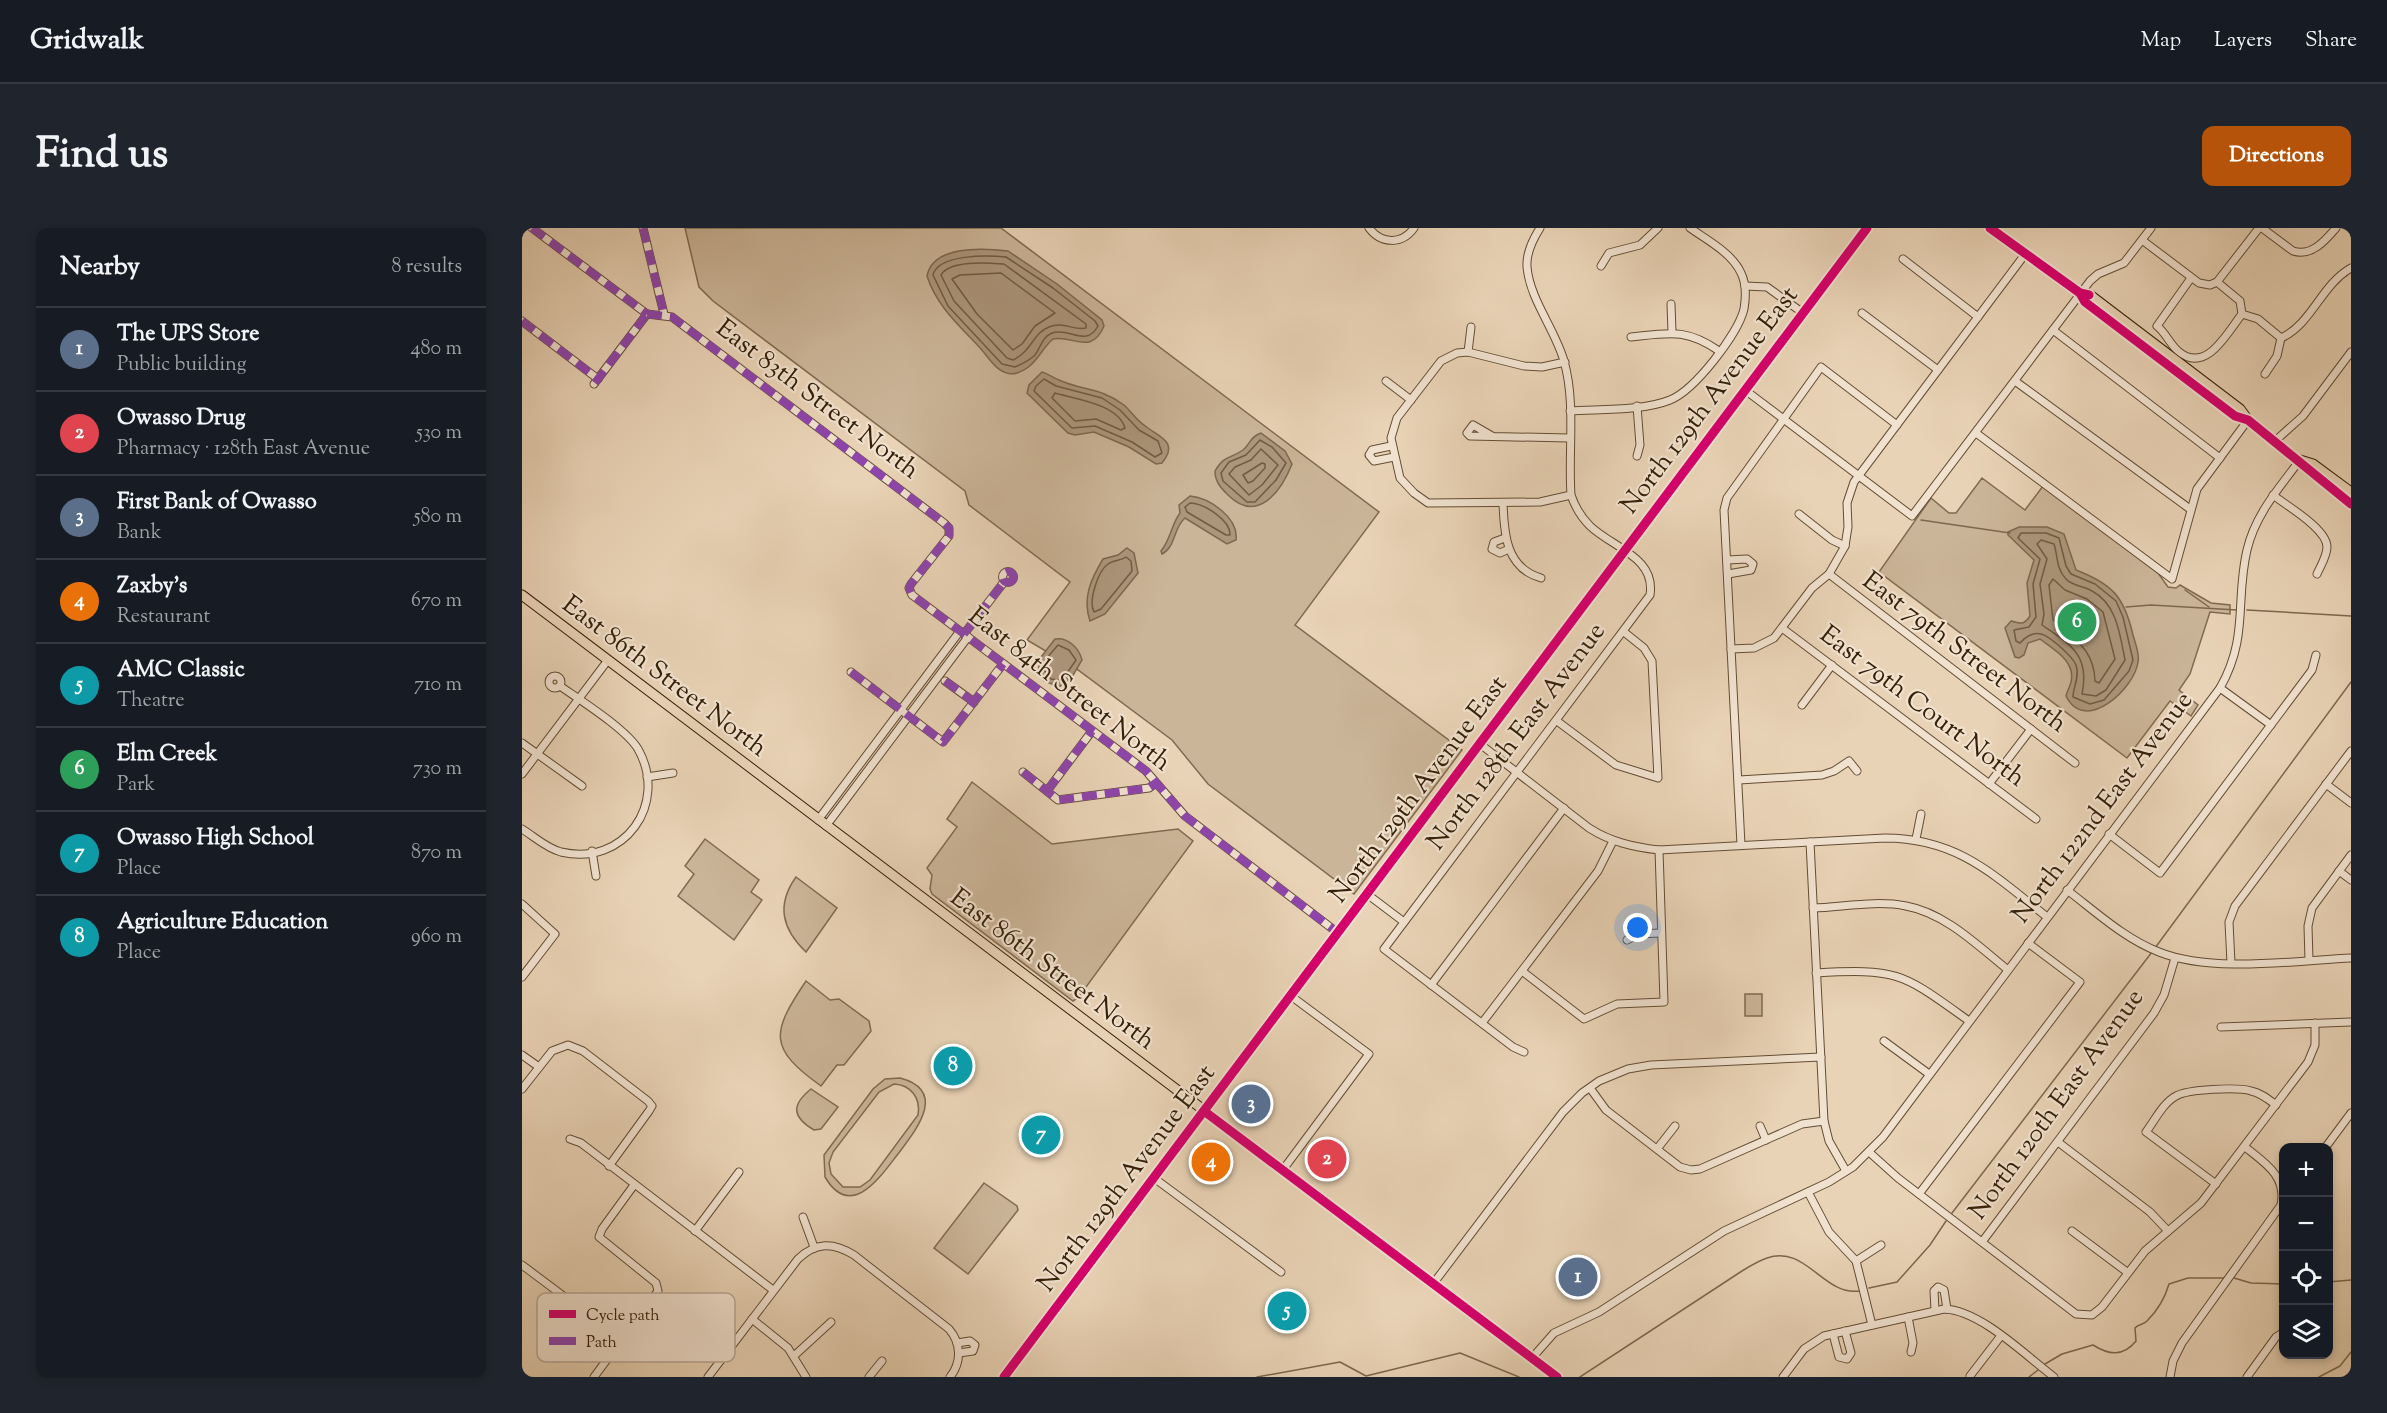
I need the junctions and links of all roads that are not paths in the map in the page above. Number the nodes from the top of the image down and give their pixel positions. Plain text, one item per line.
1 (532, 228) edge
2 (643, 228) edge
3 (1369, 228) edge
4 (1414, 228) edge
5 (1540, 228) edge
6 (1658, 228) edge
7 (1690, 228) edge
8 (1867, 228) edge
9 (1990, 228) edge
10 (2151, 228) edge
11 (2260, 228) edge
12 (2336, 228) edge
13 (2142, 240) junction
14 (2026, 253) junction
15 (1902, 259) dead end
16 (1601, 266) dead end
17 (2351, 268) edge
18 (2191, 278) junction
19 (2217, 282) junction
20 (1745, 286) junction
21 (2080, 293) junction
22 (1671, 304) dead end
23 (1803, 313) junction
24 (1862, 313) dead end
25 (647, 314) junction
26 (664, 314) junction
27 (2242, 314) junction
28 (1978, 317) junction
29 (522, 321) edge
30 (1471, 327) dead end
31 (2053, 330) junction
32 (1672, 332) junction
33 (1631, 337) dead end
34 (2281, 338) junction
35 (1719, 351) junction
36 (1468, 352) junction
37 (2351, 352) edge
38 (1565, 362) junction
39 (1938, 370) junction
40 (2265, 374) dead end
41 (1386, 381) dead end
42 (2015, 381) junction
43 (1745, 390) junction
44 (1411, 400) junction
45 (1637, 406) junction
46 (1570, 411) junction
47 (1783, 419) junction
48 (2248, 420) junction
49 (1897, 424) junction
50 (1976, 433) junction
51 (1492, 436) dead end
52 (1569, 438) junction
53 (2276, 441) junction
54 (1391, 446) junction
55 (1637, 456) dead end
56 (1394, 457) junction
57 (2220, 458) junction
58 (2300, 460) junction
59 (1859, 476) junction
60 (2351, 492) edge
61 (1571, 495) junction
62 (2273, 495) junction
63 (1503, 503) junction
64 (2351, 504) edge
65 (2190, 509) junction
66 (1799, 514) dead end
67 (949, 536) joint
68 (1504, 538) junction
69 (1845, 546) junction
70 (1509, 549) junction
71 (1624, 551) junction
72 (1727, 560) junction
73 (1728, 574) junction
74 (1829, 574) junction
75 (2317, 574) dead end
76 (1541, 578) dead end
77 (1004, 582) dead end
78 (522, 595) edge
79 (1782, 628) junction
80 (1624, 632) junction
81 (964, 634) junction
82 (1731, 648) junction
83 (2316, 655) dead end
84 (608, 660) junction
85 (1003, 663) junction
86 (1832, 666) junction
87 (851, 672) dead end
88 (945, 681) dead end
89 (560, 686) dead end
90 (2220, 688) junction
91 (578, 699) junction
92 (974, 702) junction
93 (1802, 705) dead end
94 (900, 710) junction
95 (908, 716) junction
96 (1557, 721) junction
97 (2271, 725) junction
98 (2031, 729) junction
99 (1092, 730) junction
100 (522, 743) edge
101 (1480, 744) junction
102 (2351, 751) edge
103 (537, 753) junction
104 (2075, 763) dead end
105 (1857, 771) dead end
106 (1023, 772) dead end
107 (1516, 772) junction
108 (673, 773) dead end
109 (522, 774) edge
110 (647, 777) junction
111 (1739, 780) junction
112 (1156, 783) junction
113 (1989, 784) junction
114 (2326, 784) junction
115 (582, 786) dead end
116 (1047, 791) junction
117 (2351, 803) edge
118 (1564, 808) junction
119 (1921, 814) dead end
120 (2036, 819) dead end
121 (822, 823) junction
122 (522, 829) edge
123 (2109, 834) junction
124 (1916, 839) junction
125 (1613, 841) junction
126 (1810, 842) junction
127 (1742, 846) junction
128 (1659, 850) junction
129 (592, 851) junction
130 (2351, 855) edge
131 (2339, 871) junction
132 (596, 876) dead end
133 (2351, 880) edge
134 (2067, 890) junction
135 (1367, 894) junction
136 (522, 904) edge
137 (1813, 908) junction
138 (2048, 917) junction
139 (1404, 922) junction
140 (1338, 933) junction
141 (1660, 933) junction
142 (1627, 940) dead end
143 (2028, 943) junction
144 (2175, 958) junction
145 (2351, 958) edge
146 (2309, 960) junction
147 (2231, 963) junction
148 (2008, 969) junction
149 (1522, 971) junction
150 (1816, 973) junction
151 (522, 977) edge
152 (1431, 985) junction
153 (1291, 996) junction
154 (1970, 1021) junction
155 (2351, 1022) edge
156 (1482, 1023) junction
157 (2315, 1023) junction
158 (2222, 1027) dead end
159 (1884, 1041) dead end
160 (1524, 1052) dead end
161 (522, 1054) edge
162 (1821, 1057) junction
163 (539, 1067) junction
164 (1929, 1074) junction
165 (1590, 1088) junction
166 (522, 1089) edge
167 (2276, 1105) junction
168 (1204, 1112) junction
169 (2351, 1113) edge
170 (1824, 1121) junction
171 (1675, 1125) dead end
172 (1760, 1126) dead end
173 (570, 1139) dead end
174 (1766, 1140) junction
175 (2058, 1142) junction
176 (2329, 1143) edge
177 (2245, 1147) junction
178 (1657, 1149) junction
179 (1869, 1152) junction
180 (609, 1166) junction
181 (1282, 1171) junction
182 (739, 1172) dead end
183 (1846, 1172) junction
184 (1154, 1178) junction
185 (2279, 1179) edge
186 (2216, 1184) junction
187 (634, 1185) junction
188 (1808, 1192) junction
189 (1919, 1194) junction
190 (2282, 1197) edge
191 (803, 1217) dead end
192 (695, 1231) junction
193 (2072, 1231) dead end
194 (2169, 1231) junction
195 (1982, 1242) junction
196 (1881, 1245) dead end
197 (814, 1247) junction
198 (1856, 1261) junction
199 (522, 1265) edge
200 (1281, 1272) dead end
201 (2127, 1272) junction
202 (1433, 1284) junction
203 (773, 1290) junction
204 (559, 1293) edge
205 (655, 1293) edge
206 (1908, 1317) junction
207 (752, 1319) junction
208 (831, 1322) dead end
209 (1872, 1325) junction
210 (1845, 1331) junction
211 (1833, 1334) junction
212 (2279, 1335) edge
213 (2000, 1337) junction
214 (735, 1342) edge
215 (1911, 1352) dead end
216 (795, 1355) junction
217 (1532, 1358) junction
218 (882, 1361) dead end
219 (605, 1362) edge
220 (720, 1362) edge
221 (594, 1377) edge
222 (708, 1377) edge
223 (806, 1377) edge
224 (869, 1377) edge
225 (950, 1377) edge
226 (1004, 1377) edge
227 (1557, 1377) edge
228 (1783, 1377) edge
229 (1970, 1377) edge
230 (2054, 1377) edge
231 (2170, 1377) edge
232 (2247, 1377) edge

1 - 25 street
2 - 26 street
3 - 4 street
5 - 38 street
6 - 16 street
7 - 20 street
8 - 23 main road, North 129th Avenue East
9 - 14 main road
10 - 13 street
11 - 12 street
11 - 19 street
13 - 18 street
13 - 21 street
14 - 21 main road
14 - 28 street
15 - 28 street
17 - 34 street
18 - 19 street
18 - 27 street
19 - 27 street
20 - 23 street
20 - 35 street
21 - 31 street
21 - 48 main road
22 - 32 street
23 - 43 main road, North 129th Avenue East
24 - 39 street
25 - 26 street
25 - 29 street
26 - 67 street, East 83th Street North
27 - 34 street
28 - 39 street
30 - 36 street
31 - 42 street
31 - 57 street
32 - 33 street
32 - 35 street
34 - 40 street
35 - 45 street
36 - 38 street
36 - 44 street
37 - 53 street
38 - 46 street
39 - 49 street
41 - 44 street
42 - 50 street
42 - 65 street
43 - 47 street
43 - 71 main road, North 129th Avenue East
44 - 54 street
45 - 46 street
45 - 55 street
46 - 52 street
47 - 49 street
47 - 59 street
47 - 72 street
48 - 53 main road
48 - 57 street
49 - 59 street
50 - 59 street
50 - 65 street
51 - 52 street
52 - 61 street
53 - 58 main road
54 - 56 street
54 - 56 street
56 - 63 street
57 - 65 street
58 - 60 main road
58 - 62 street, North 122nd East Avenue
58 - 64 main road
59 - 69 street
61 - 63 street
61 - 71 street, North 128th East Avenue
62 - 75 street
62 - 90 street, North 122nd East Avenue
63 - 68 street
66 - 69 street
67 - 81 street, East 84th Street North
68 - 70 street
68 - 70 street
69 - 74 street
70 - 76 street
71 - 80 street, North 128th East Avenue
71 - 101 main road, North 129th Avenue East
72 - 73 street
72 - 73 street
73 - 82 street
74 - 79 street
74 - 98 street, East 79th Street North
77 - 81 street
78 - 84 main road, East 86th Street North
79 - 82 street
79 - 86 street, East 79th Court North
80 - 96 street, North 128th East Avenue
80 - 96 street
81 - 85 street, East 84th Street North
81 - 94 street
81 - 95 street
82 - 111 street
83 - 97 street
84 - 91 street
84 - 121 main road, East 86th Street North
85 - 92 street
85 - 99 street, East 84th Street North
86 - 93 street
86 - 113 street, East 79th Court North
87 - 94 street
88 - 92 street
89 - 91 street
90 - 97 street
90 - 123 street, North 122nd East Avenue
91 - 103 street
91 - 110 street
92 - 95 street
94 - 95 street
94 - 121 street
95 - 121 street
96 - 107 street, North 128th East Avenue
97 - 123 street
98 - 104 street, East 79th Street North
98 - 113 street
99 - 112 street, East 84th Street North
99 - 116 street
100 - 103 street
101 - 107 street
101 - 135 main road, North 129th Avenue East
102 - 114 street
103 - 109 street
103 - 115 street
105 - 111 street
106 - 116 street
107 - 118 street
107 - 139 street, North 128th East Avenue
108 - 110 street
110 - 129 street
111 - 127 street
112 - 116 street
112 - 140 street, East 84th Street North
113 - 120 street, East 79th Court North
114 - 117 street
114 - 147 street
118 - 125 street
118 - 152 street
119 - 124 street
121 - 168 main road, East 86th Street North
122 - 129 street
123 - 134 street, North 122nd East Avenue
124 - 126 street
124 - 138 street
125 - 128 street
125 - 149 street
126 - 127 street
126 - 137 street
127 - 128 street
128 - 141 street
129 - 132 street
130 - 131 street
131 - 133 street
131 - 146 street
134 - 138 street, North 122nd East Avenue
134 - 144 street
135 - 139 street
135 - 140 main road, North 129th Avenue East
136 - 151 street
137 - 148 street
137 - 150 street
138 - 143 street, North 122nd East Avenue
139 - 152 street, North 128th East Avenue
140 - 153 main road, North 129th Avenue East
141 - 142 street
141 - 149 street
143 - 148 street, North 122nd East Avenue
143 - 189 street
144 - 147 street
144 - 175 street, North 120th East Avenue
145 - 146 street
146 - 147 street
148 - 154 street, North 122nd East Avenue
149 - 156 street
150 - 154 street
150 - 162 street
152 - 156 street
153 - 168 main road, North 129th Avenue East
153 - 181 street
154 - 164 street, North 122nd East Avenue
155 - 157 street
156 - 160 street
157 - 158 street
157 - 167 street
159 - 164 street
161 - 163 street
162 - 165 street
162 - 170 street
163 - 166 street
163 - 180 street
164 - 179 street, North 122nd East Avenue
165 - 178 street
165 - 202 street
167 - 177 street
167 - 186 street
168 - 181 main road, East 86th Street North
168 - 184 main road, North 129th Avenue East
169 - 176 street
170 - 174 street
170 - 183 street
171 - 178 street
172 - 174 street
173 - 180 street
174 - 178 street
175 - 194 street
175 - 195 street, North 120th East Avenue
177 - 185 street
177 - 186 street
179 - 183 street, North 122nd East Avenue
179 - 189 street
180 - 187 street
181 - 202 main road, East 86th Street North
182 - 192 street
183 - 188 street, North 122nd East Avenue
184 - 200 street
184 - 226 main road, North 129th Avenue East
186 - 194 street
187 - 192 street
187 - 205 street
188 - 198 street
188 - 217 street, North 122nd East Avenue
189 - 195 street
190 - 231 street
191 - 197 street
192 - 203 street
193 - 201 street
194 - 201 street
195 - 201 street
196 - 198 street
197 - 203 street
197 - 225 street
198 - 209 street
199 - 204 street
202 - 217 main road, East 86th Street North
203 - 207 street
206 - 209 street
206 - 213 street
206 - 215 street
207 - 214 street
207 - 216 street
208 - 216 street
209 - 210 street
210 - 211 street
210 - 211 street
211 - 228 street
212 - 232 street
213 - 229 street
213 - 230 street
216 - 223 street
217 - 227 main road, East 86th Street North
218 - 224 street
219 - 221 street
220 - 222 street

